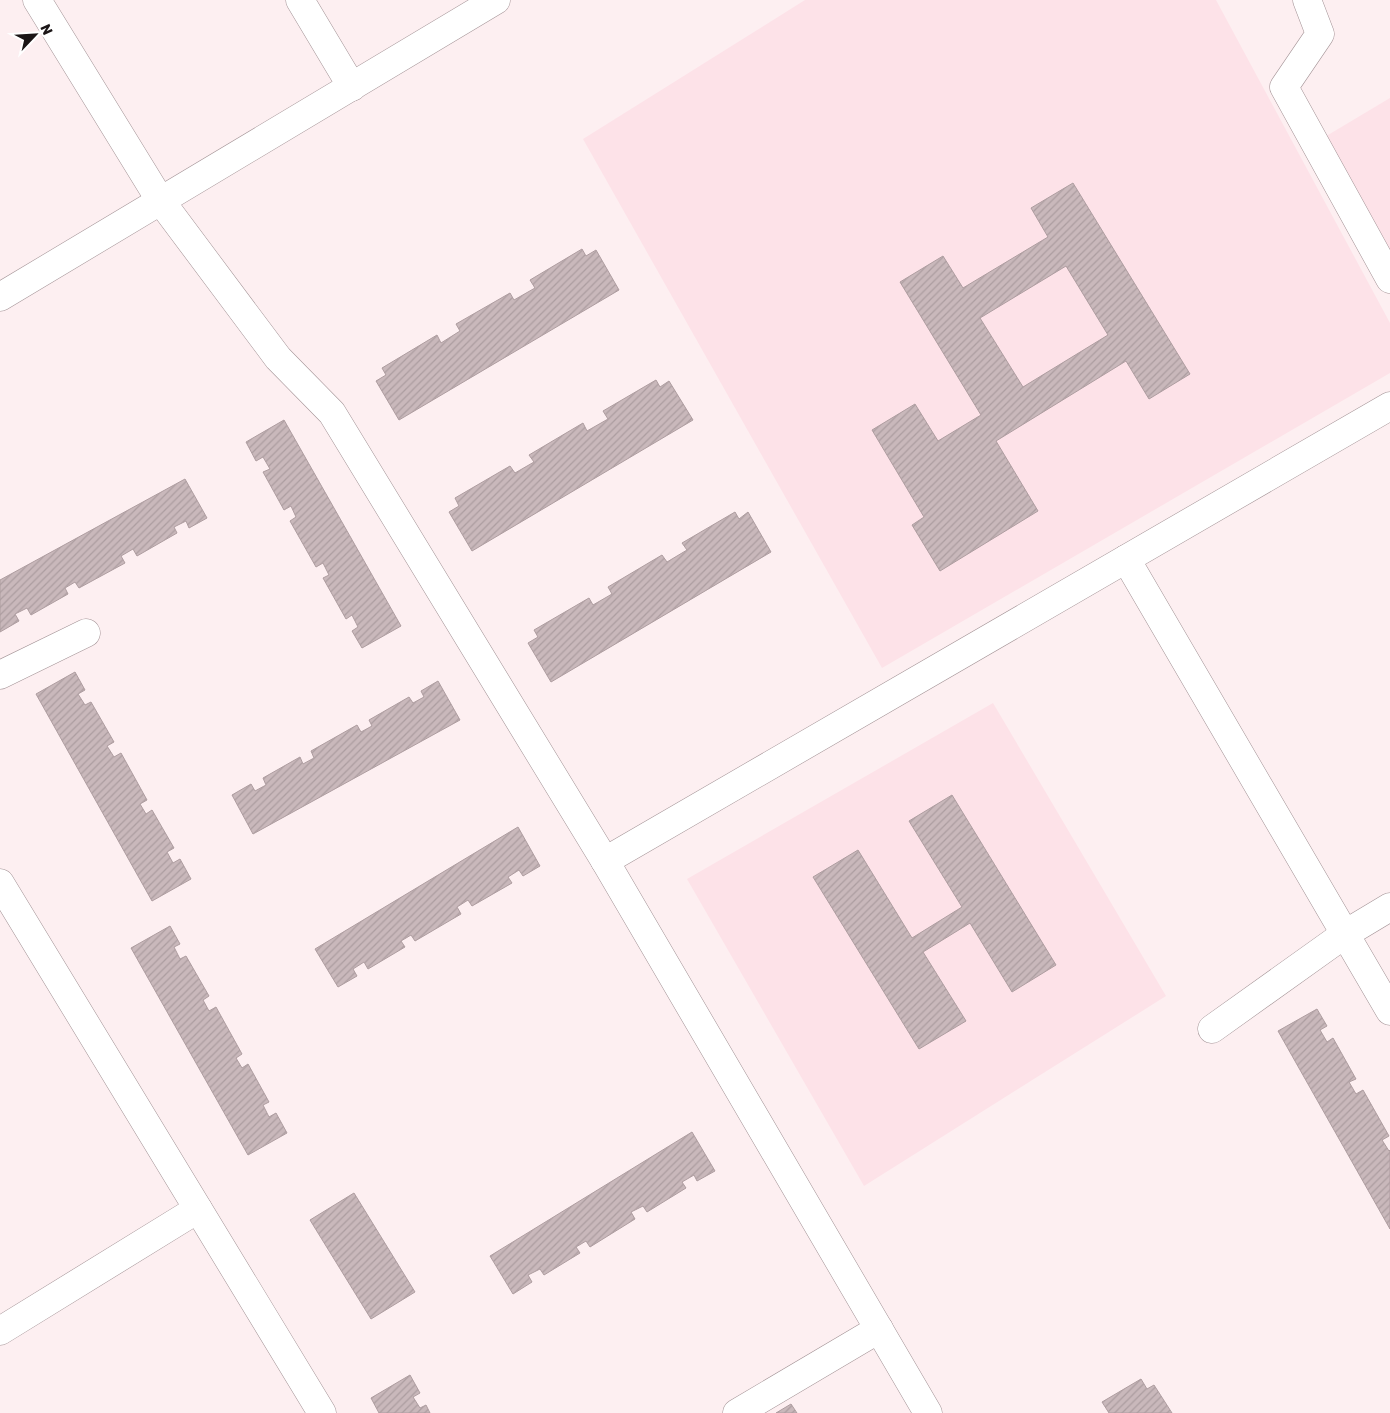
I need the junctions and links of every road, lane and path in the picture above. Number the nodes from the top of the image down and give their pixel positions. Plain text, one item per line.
1 (37, 0) edge
2 (300, 0) edge
3 (496, 0) edge
4 (1307, 0) edge
5 (352, 87) junction
6 (160, 200) junction
7 (1390, 280) edge
8 (0, 298) edge
9 (1390, 406) edge
10 (1126, 559) junction
11 (86, 633) dead end
12 (0, 674) edge
13 (605, 861) junction
14 (0, 882) edge
15 (1390, 907) edge
16 (1345, 934) junction
17 (1390, 1011) edge
18 (1212, 1030) dead end
19 (198, 1209) junction
20 (879, 1329) junction
21 (0, 1331) edge
22 (322, 1413) edge
23 (737, 1413) edge
24 (928, 1413) edge

1 - 6 street
2 - 5 street
3 - 5 street
4 - 7 street
5 - 6 street
6 - 8 street
6 - 13 street
9 - 10 street
10 - 13 street
10 - 16 street
11 - 12 street
13 - 20 street
14 - 19 street
15 - 16 street
16 - 17 street
16 - 18 street
19 - 21 street
19 - 22 street
20 - 23 street
20 - 24 street

